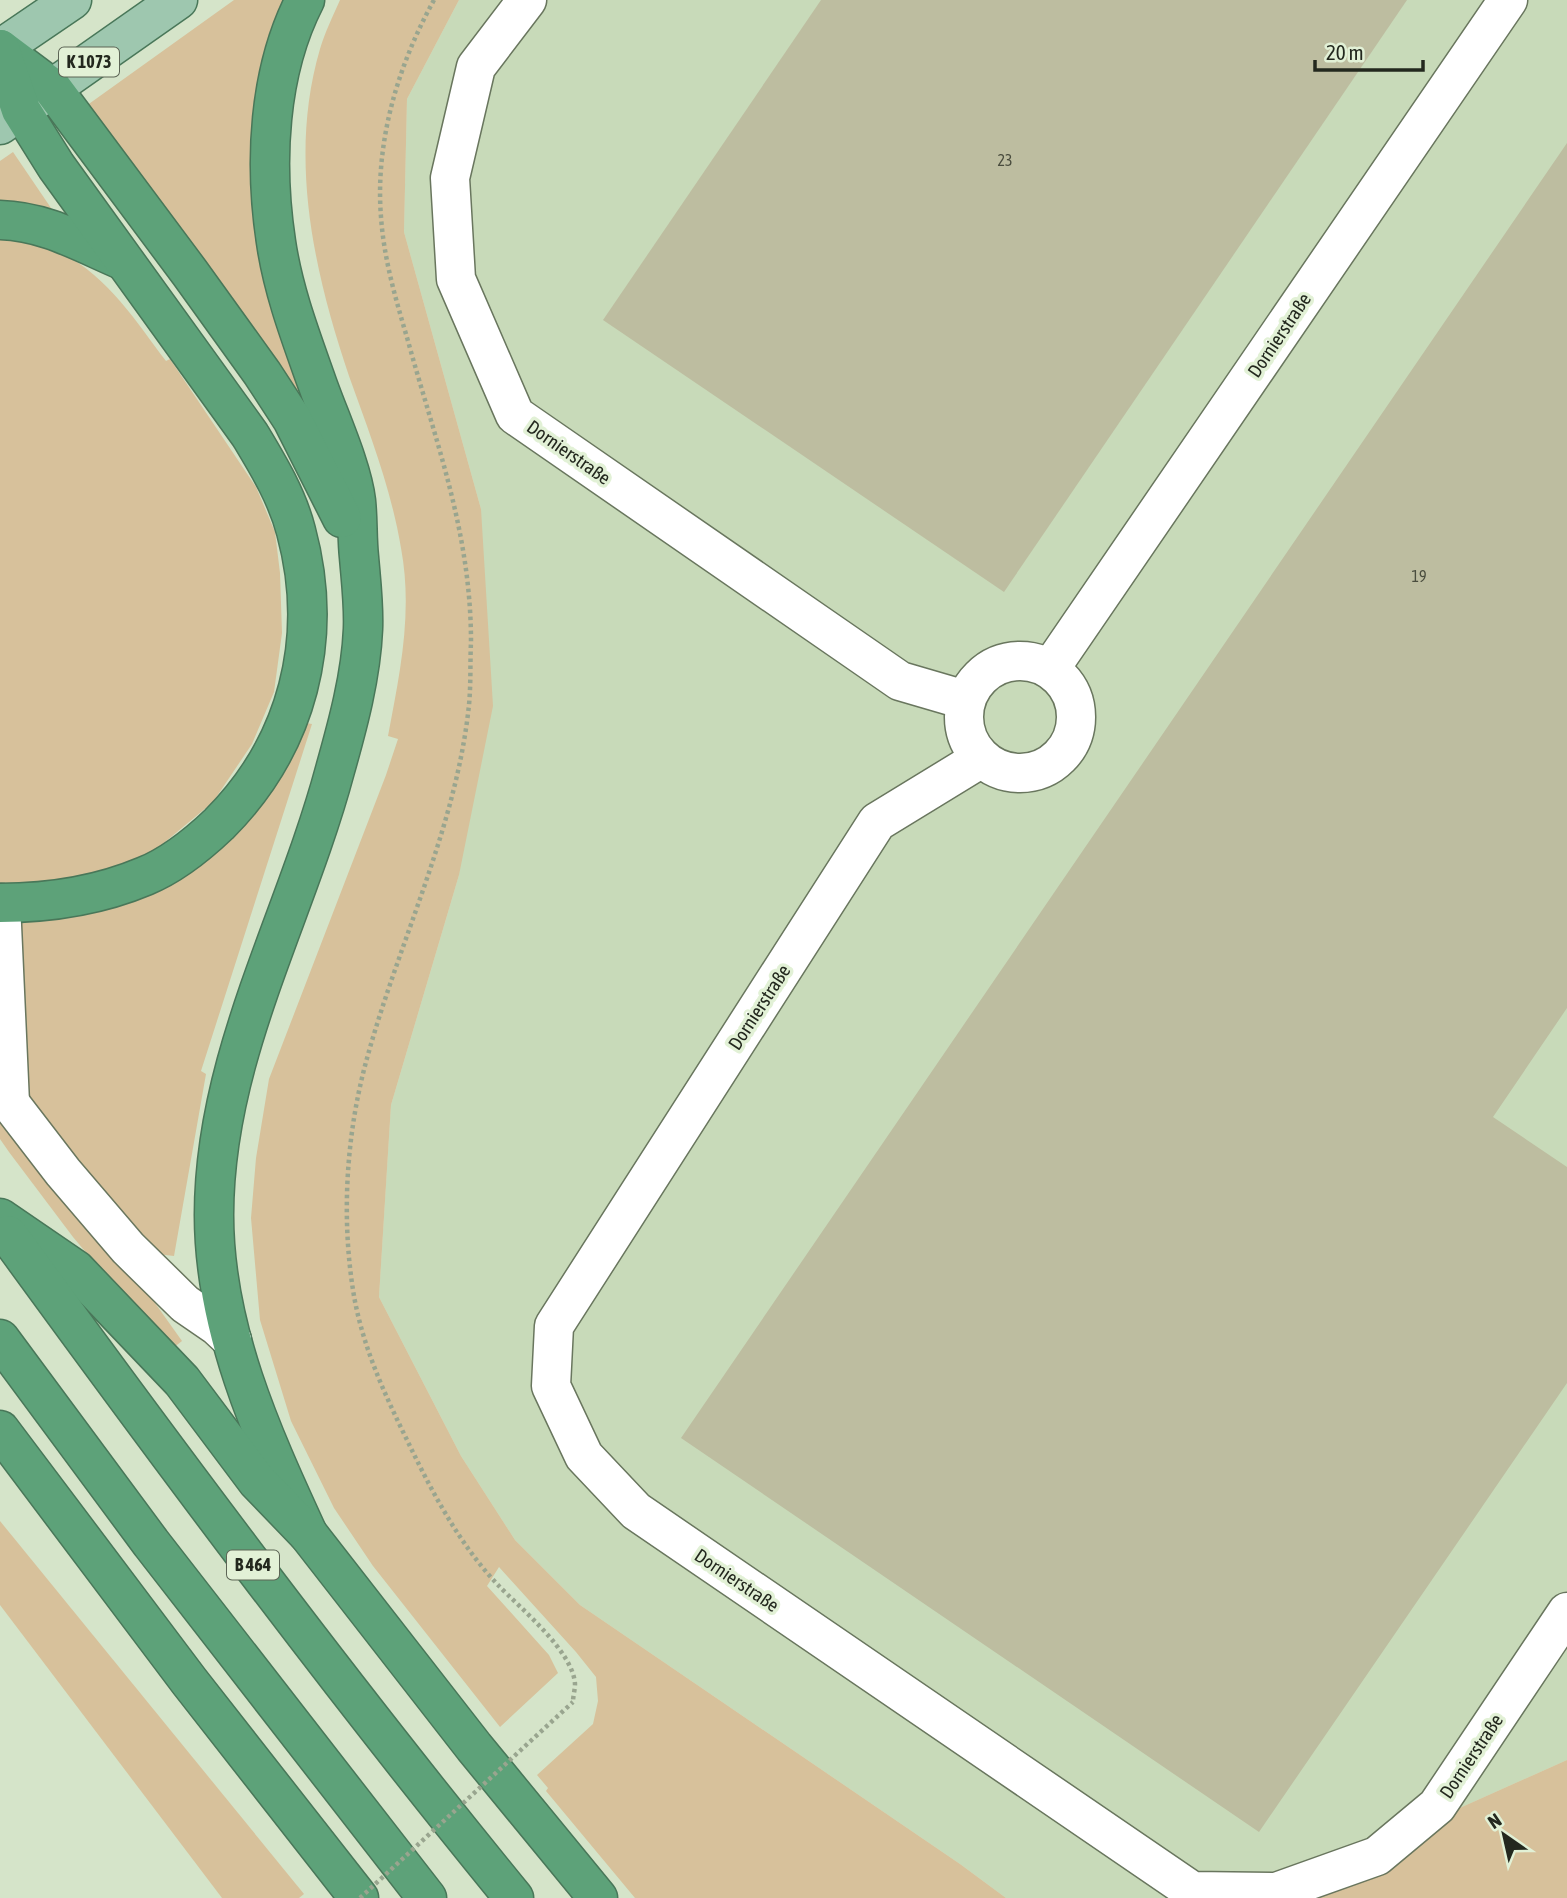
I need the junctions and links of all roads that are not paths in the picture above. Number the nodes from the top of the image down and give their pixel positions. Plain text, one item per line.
1 (72, 0) edge
2 (178, 0) edge
3 (305, 0) edge
4 (527, 0) edge
5 (1508, 0) edge
6 (0, 49) edge
7 (52, 88) junction
8 (10, 117) edge
9 (0, 220) edge
10 (124, 261) junction
11 (359, 555) junction
12 (1050, 669) junction
13 (965, 700) junction
14 (980, 760) junction
15 (1, 903) edge
16 (5, 1095) edge
17 (0, 1218) edge
18 (0, 1224) edge
19 (0, 1339) edge
20 (232, 1340) junction
21 (0, 1430) edge
22 (308, 1534) junction
23 (1567, 1612) edge
24 (360, 1898) edge
25 (428, 1898) edge
26 (514, 1898) edge
27 (598, 1898) edge

1 - 6 main road
2 - 7 main road, K 1073
3 - 11 highway
4 - 13 lane, Dornierstraße
5 - 12 lane, Dornierstraße
6 - 7 highway
6 - 8 highway
7 - 8 main road, K 1073
7 - 11 highway
8 - 10 highway
9 - 10 highway
10 - 15 highway
11 - 20 highway
12 - 13 lane
12 - 14 lane
13 - 14 lane
14 - 23 lane, Dornierstraße
15 - 16 lane
16 - 20 lane
17 - 22 highway
18 - 26 highway, B 464
19 - 25 highway
20 - 22 highway
21 - 24 highway
22 - 27 highway

